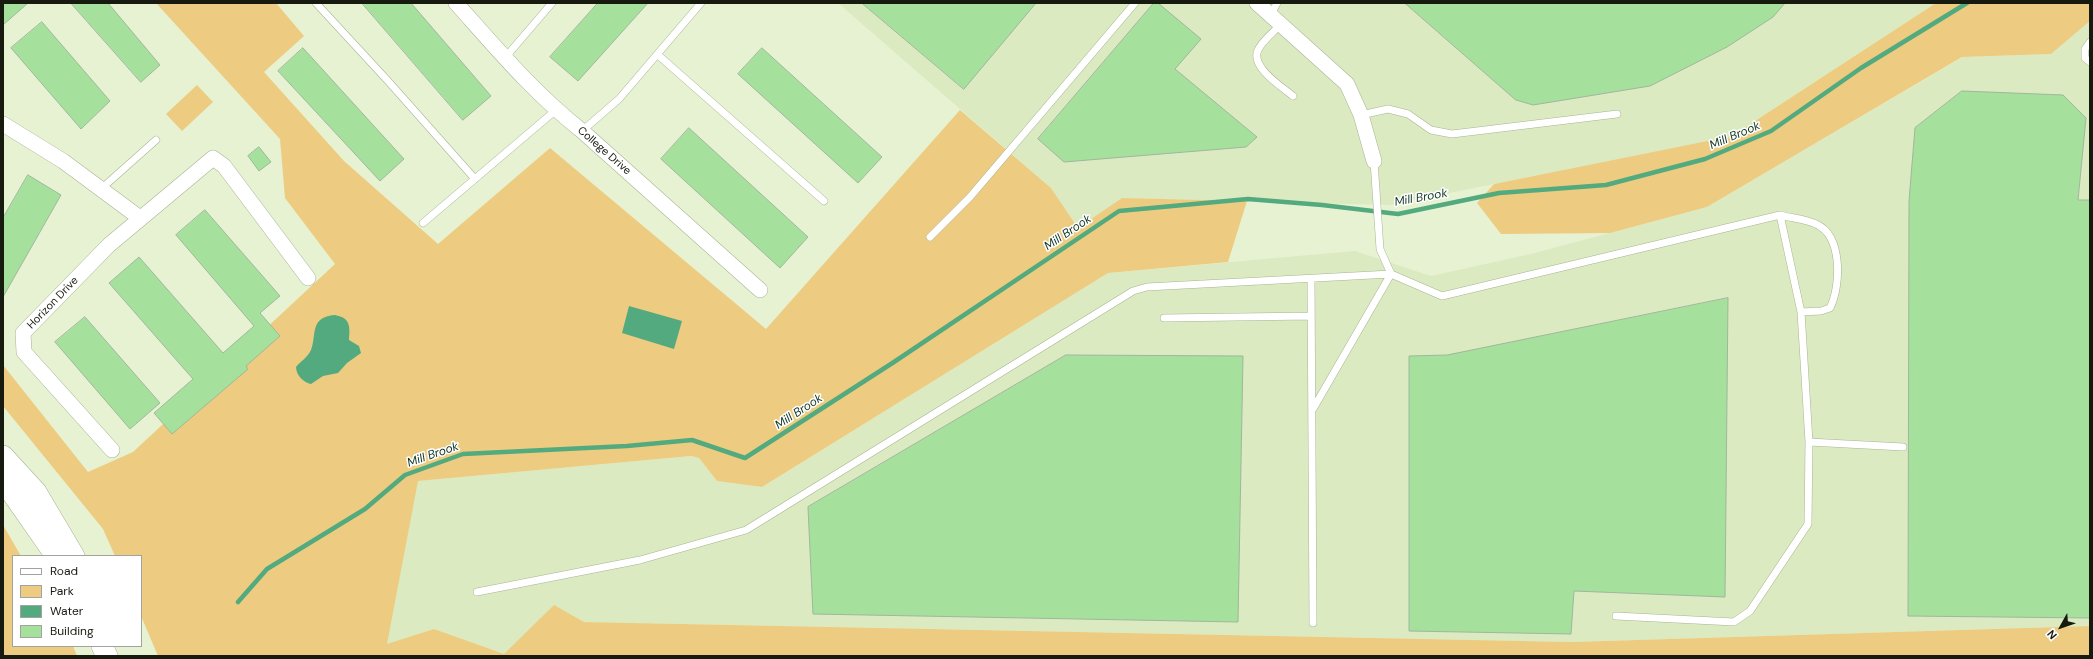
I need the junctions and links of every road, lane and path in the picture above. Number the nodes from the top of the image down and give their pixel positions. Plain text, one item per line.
1 (316, 3) edge
2 (456, 3) edge
3 (552, 3) edge
4 (701, 3) edge
5 (1135, 3) edge
6 (1258, 3) edge
7 (1276, 14) edge
8 (2090, 42) edge
9 (658, 55) junction
10 (504, 59) junction
11 (2090, 62) edge
12 (1293, 96) dead end
13 (556, 110) junction
14 (1617, 114) dead end
15 (1361, 115) junction
16 (3, 124) edge
17 (582, 131) junction
18 (156, 140) dead end
19 (1374, 161) joint
20 (475, 179) junction
21 (101, 189) junction
22 (824, 201) dead end
23 (1780, 215) junction
24 (140, 218) junction
25 (423, 223) dead end
26 (930, 237) dead end
27 (1391, 274) junction
28 (308, 278) dead end
29 (1311, 279) junction
30 (760, 290) dead end
31 (1801, 312) junction
32 (1312, 316) junction
33 (1164, 318) dead end
34 (1312, 411) junction
35 (1810, 442) junction
36 (1903, 446) dead end
37 (112, 450) dead end
38 (3, 456) edge
39 (3, 480) edge
40 (55, 555) edge
41 (73, 555) edge
42 (477, 592) dead end
43 (1616, 616) dead end
44 (1313, 623) dead end
45 (102, 647) edge
46 (107, 656) edge

1 - 20 lane
2 - 10 street, College Drive
3 - 10 lane
4 - 9 lane
5 - 26 lane
6 - 7 street
7 - 12 lane
7 - 15 street
8 - 11 lane
9 - 17 lane
9 - 22 lane
10 - 13 street, College Drive
13 - 17 street, College Drive
13 - 20 lane
14 - 15 lane
15 - 19 street
16 - 21 street
17 - 30 street, College Drive
18 - 21 lane
19 - 27 lane
20 - 25 lane
21 - 24 street
23 - 27 lane
23 - 31 lane
23 - 31 lane
24 - 28 street, Horizon Drive
24 - 37 street, Horizon Drive
27 - 29 lane
27 - 34 lane
29 - 32 lane
29 - 42 lane
31 - 35 lane
32 - 33 lane
32 - 34 lane
34 - 44 lane
35 - 36 lane
35 - 43 lane
38 - 41 main road
39 - 40 main road
45 - 46 main road

